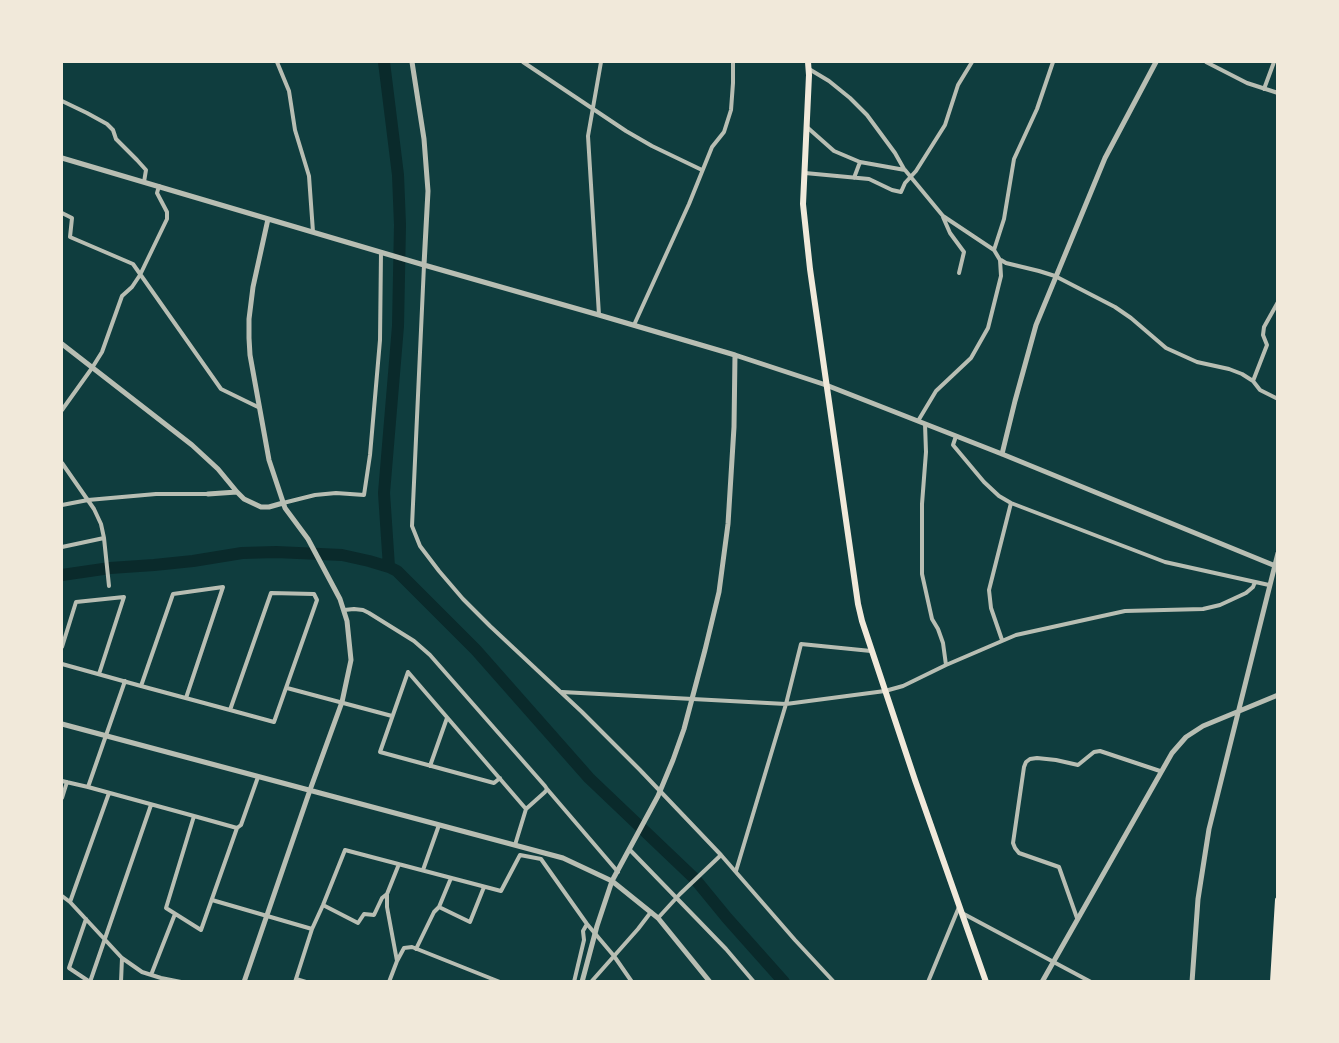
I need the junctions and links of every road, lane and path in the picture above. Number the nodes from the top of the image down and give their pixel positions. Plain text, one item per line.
1 (277, 62) edge
2 (412, 62) edge
3 (523, 62) edge
4 (601, 62) edge
5 (732, 62) edge
6 (972, 62) edge
7 (1053, 62) edge
8 (1156, 62) edge
9 (1206, 62) edge
10 (1274, 62) edge
11 (808, 65) edge
12 (1264, 88) junction
13 (1278, 93) edge
14 (62, 101) edge
15 (592, 107) junction
16 (807, 127) junction
17 (62, 158) edge
18 (860, 162) junction
19 (702, 170) junction
20 (904, 170) junction
21 (805, 173) junction
22 (910, 177) junction
23 (854, 178) junction
24 (144, 182) junction
25 (159, 186) junction
26 (62, 213) edge
27 (943, 216) junction
28 (268, 219) junction
29 (313, 232) junction
30 (994, 250) junction
31 (382, 253) junction
32 (1000, 260) junction
33 (422, 265) junction
34 (959, 273) dead end
35 (140, 275) junction
36 (1055, 276) junction
37 (1278, 302) edge
38 (599, 315) junction
39 (634, 325) junction
40 (62, 345) edge
41 (735, 355) junction
42 (92, 368) junction
43 (1253, 381) junction
44 (826, 385) junction
45 (1278, 399) edge
46 (260, 408) junction
47 (62, 410) edge
48 (922, 422) junction
49 (956, 436) junction
50 (1002, 454) junction
51 (62, 463) edge
52 (237, 492) junction
53 (208, 494) joint
54 (88, 500) junction
55 (283, 503) junction
56 (1011, 503) junction
57 (62, 504) edge
58 (104, 538) junction
59 (62, 547) edge
60 (1278, 553) edge
61 (1276, 567) edge
62 (1254, 582) junction
63 (1269, 585) junction
64 (109, 586) dead end
65 (344, 610) junction
66 (1002, 640) junction
67 (62, 647) edge
68 (872, 651) junction
69 (62, 664) edge
70 (946, 665) junction
71 (99, 674) junction
72 (125, 681) junction
73 (141, 686) junction
74 (286, 688) junction
75 (885, 691) junction
76 (561, 692) junction
77 (1278, 694) edge
78 (186, 698) junction
79 (692, 700) junction
80 (342, 702) junction
81 (786, 704) junction
82 (230, 710) junction
83 (1237, 712) junction
84 (392, 716) junction
85 (447, 717) junction
86 (62, 724) edge
87 (106, 736) junction
88 (430, 766) junction
89 (1160, 771) junction
90 (258, 776) junction
91 (500, 778) junction
92 (64, 782) edge
93 (88, 787) junction
94 (547, 789) junction
95 (310, 790) junction
96 (109, 793) junction
97 (659, 794) junction
98 (62, 798) edge
99 (151, 805) junction
100 (526, 809) junction
101 (194, 816) junction
102 (439, 825) junction
103 (237, 828) junction
104 (515, 845) junction
105 (631, 848) junction
106 (721, 855) junction
107 (399, 864) junction
108 (423, 870) junction
109 (618, 872) junction
110 (736, 872) junction
111 (452, 878) junction
112 (612, 881) junction
113 (484, 887) junction
114 (387, 894) junction
115 (62, 897) edge
116 (677, 899) junction
117 (212, 900) junction
118 (1278, 900) edge
119 (70, 902) junction
120 (323, 905) junction
121 (439, 907) junction
122 (960, 910) junction
123 (651, 912) junction
124 (175, 914) junction
125 (266, 916) junction
126 (658, 918) junction
127 (86, 919) junction
128 (1077, 919) junction
129 (587, 924) junction
130 (312, 929) junction
131 (105, 939) junction
132 (416, 949) junction
133 (614, 956) junction
134 (122, 958) junction
135 (397, 961) junction
136 (1054, 961) junction
137 (151, 975) junction
138 (295, 980) edge
139 (121, 981) edge
140 (181, 981) edge
141 (244, 981) edge
142 (306, 981) edge
143 (389, 981) edge
144 (500, 981) edge
145 (574, 981) edge
146 (582, 981) edge
147 (591, 981) edge
148 (632, 981) edge
149 (710, 981) edge
150 (754, 981) edge
151 (834, 981) edge
152 (928, 981) edge
153 (986, 981) edge
154 (1042, 981) edge
155 (1091, 981) edge
156 (1192, 981) edge
157 (1274, 981) edge

1 - 29 street
2 - 33 street
3 - 15 street
4 - 15 street
5 - 19 street
6 - 22 street
7 - 30 street
8 - 36 street
9 - 12 street
10 - 12 street
11 - 16 main road
11 - 20 street
12 - 13 street
14 - 24 street
15 - 19 street
15 - 38 street
16 - 18 street
16 - 21 main road
17 - 24 street
18 - 20 street
18 - 23 street
19 - 39 street
20 - 22 street
21 - 23 street
21 - 44 main road
22 - 23 street
22 - 27 street
24 - 25 street
25 - 28 street
25 - 35 street
26 - 35 street
27 - 30 street
27 - 34 street
28 - 29 street
28 - 46 street
29 - 31 street
30 - 32 street
31 - 33 street
31 - 55 street
32 - 36 street
32 - 48 street
33 - 38 street
33 - 76 street
35 - 42 street
35 - 46 street
36 - 43 street
36 - 50 street
37 - 43 street
38 - 39 street
39 - 41 street
40 - 42 street
41 - 44 street
41 - 79 street
42 - 47 street
42 - 52 street
43 - 45 street
44 - 48 street
44 - 68 main road
46 - 55 street
48 - 49 street
48 - 70 street
49 - 50 street
49 - 56 street
50 - 61 street
51 - 54 street
52 - 53 street
52 - 55 street
53 - 54 street
54 - 57 street
54 - 58 street
55 - 65 street
56 - 62 street
56 - 66 street
58 - 59 street
58 - 64 street
60 - 61 street
61 - 63 street
62 - 63 street
62 - 66 street
63 - 83 street
65 - 80 street
65 - 94 street
66 - 70 street
67 - 71 street
68 - 75 main road
68 - 81 street
69 - 71 street
70 - 75 street
71 - 72 street
72 - 73 street
72 - 87 street
73 - 78 street
73 - 78 street
74 - 80 street
74 - 82 street
74 - 82 street
75 - 81 street
75 - 122 main road
76 - 79 street
76 - 97 street
77 - 83 street
78 - 82 street
79 - 81 street
79 - 97 street
80 - 84 street
80 - 95 street
81 - 110 street
83 - 89 street
83 - 156 street
84 - 85 street
84 - 88 street
85 - 88 street
85 - 91 street
86 - 87 street
87 - 90 street
87 - 93 street
88 - 91 street
89 - 128 street
89 - 128 street
90 - 95 street
90 - 103 street
91 - 100 street
92 - 93 street
92 - 98 street
93 - 96 street
94 - 100 street
94 - 109 street
95 - 102 street
95 - 125 street
96 - 99 street
96 - 119 street
97 - 105 street
97 - 106 street
99 - 101 street
99 - 131 street
100 - 104 street
101 - 103 street
101 - 124 street
102 - 104 street
102 - 108 street
103 - 117 street
104 - 112 street
105 - 109 street
105 - 116 street
106 - 110 street
106 - 116 street
107 - 108 street
107 - 114 street
107 - 120 street
108 - 111 street
109 - 112 street
110 - 151 street
111 - 113 street
111 - 121 street
112 - 123 street
112 - 146 street
113 - 121 street
113 - 129 street
114 - 120 street
114 - 135 street
115 - 119 street
116 - 126 street
116 - 150 street
117 - 124 street
117 - 125 street
118 - 157 main road
119 - 127 street
120 - 130 street
121 - 132 street
122 - 136 street
122 - 152 street
122 - 153 main road
123 - 126 street
123 - 133 street
124 - 137 street
125 - 130 street
125 - 141 street
126 - 149 street
127 - 131 street
127 - 131 street
128 - 136 street
129 - 133 street
129 - 145 street
130 - 138 street
131 - 134 street
132 - 135 street
132 - 144 street
133 - 147 street
133 - 148 street
134 - 137 street
134 - 139 street
135 - 143 street
136 - 154 street
136 - 155 street
137 - 140 street
138 - 142 street

